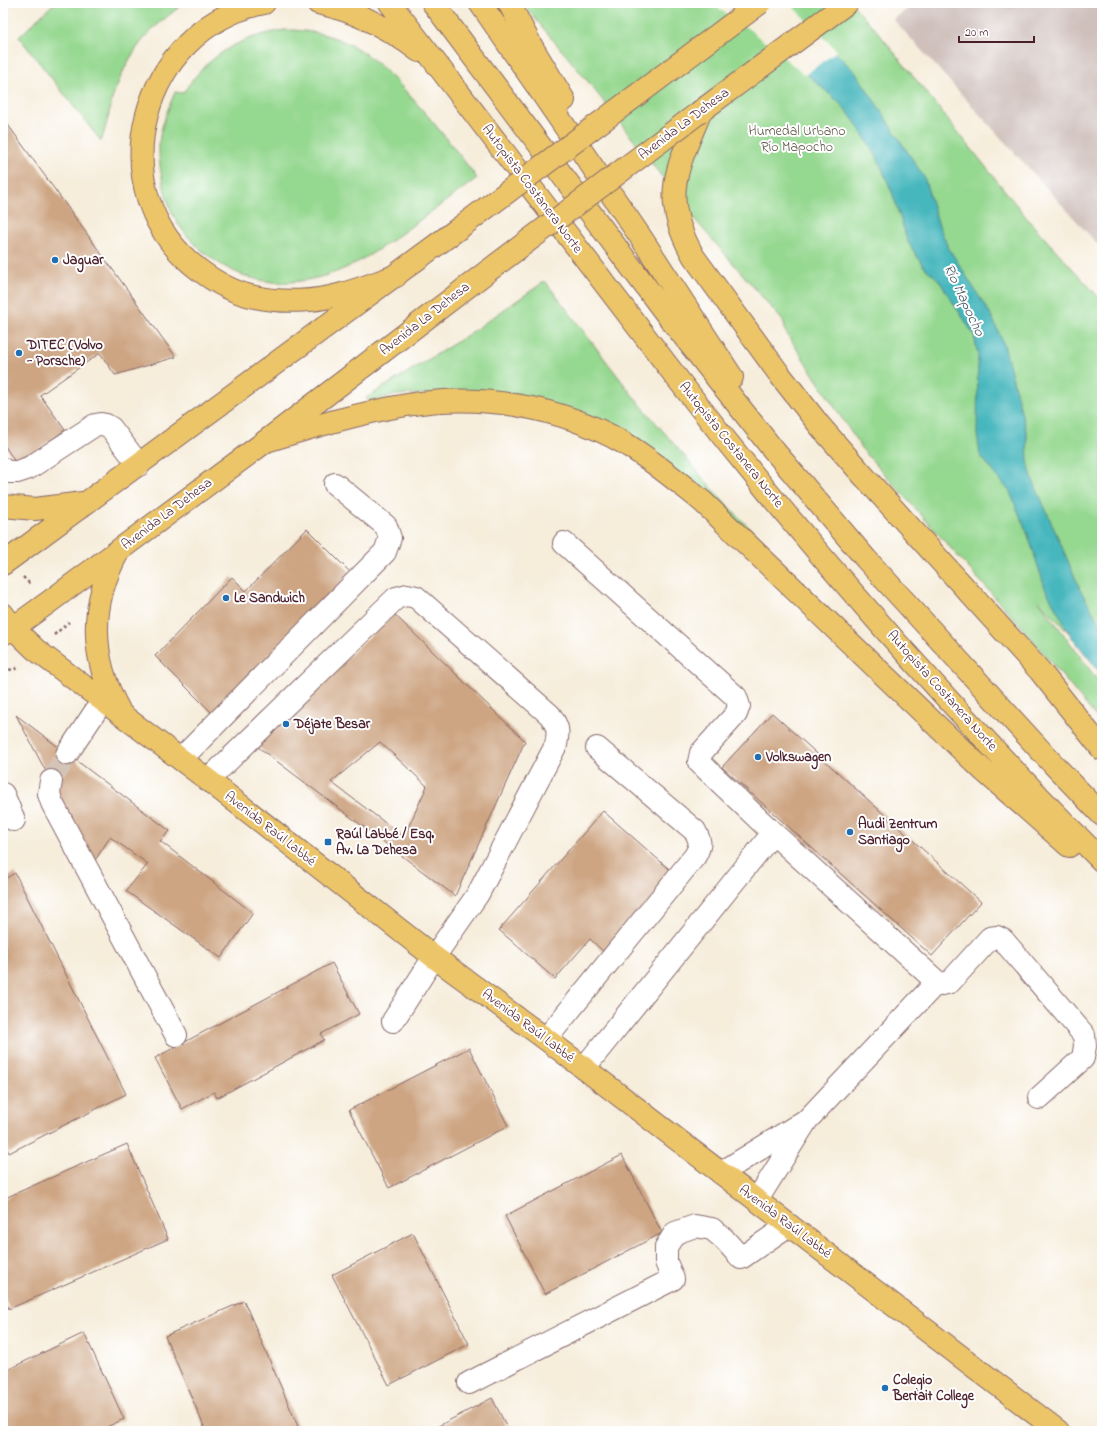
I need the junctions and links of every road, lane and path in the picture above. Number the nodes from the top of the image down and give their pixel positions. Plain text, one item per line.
1 (264, 3) edge
2 (318, 3) edge
3 (390, 3) edge
4 (433, 3) edge
5 (480, 3) edge
6 (509, 3) edge
7 (760, 3) edge
8 (847, 3) edge
9 (435, 62) junction
10 (701, 111) junction
11 (642, 239) junction
12 (396, 276) junction
13 (266, 441) junction
14 (771, 447) junction
15 (139, 464) junction
16 (3, 469) edge
17 (334, 484) dead end
18 (86, 503) junction
19 (3, 506) edge
20 (564, 543) dead end
21 (120, 550) junction
22 (3, 564) edge
23 (6, 625) edge
24 (112, 706) junction
25 (597, 748) dead end
26 (1102, 749) edge
27 (67, 754) tunnel mouth
28 (181, 759) junction
29 (50, 780) tunnel mouth
30 (208, 780) junction
31 (3, 794) edge
32 (1102, 815) edge
33 (14, 820) dead end
34 (773, 833) junction
35 (1102, 861) edge
36 (1102, 875) edge
37 (434, 957) junction
38 (937, 982) junction
39 (393, 1021) dead end
40 (176, 1035) dead end
41 (546, 1039) junction
42 (584, 1068) junction
43 (1039, 1098) dead end
44 (807, 1120) junction
45 (722, 1173) junction
46 (757, 1200) junction
47 (789, 1225) junction
48 (469, 1383) dead end
49 (1058, 1431) edge

1 - 12 main road
2 - 9 main road
3 - 9 main road, Autopista Costanera Norte
4 - 14 main road
5 - 11 main road
6 - 11 main road
7 - 12 main road, bridge
8 - 10 main road, Avenida La Dehesa
9 - 35 main road, Autopista Costanera Norte
10 - 13 main road, Avenida La Dehesa, bridge
10 - 26 main road
11 - 14 main road
12 - 15 main road
13 - 21 main road, Avenida La Dehesa
13 - 36 main road
14 - 32 main road
15 - 16 lane
15 - 18 main road
17 - 28 lane
18 - 19 main road
18 - 22 main road
20 - 34 lane
21 - 23 main road, Avenida La Dehesa
21 - 24 main road
23 - 24 main road, Avenida Raúl Labbé
24 - 27 lane
24 - 28 main road, Avenida Raúl Labbé
25 - 41 lane
28 - 30 main road, Avenida Raúl Labbé
29 - 40 lane
30 - 37 main road, Avenida Raúl Labbé
30 - 37 lane
31 - 33 lane
34 - 38 lane
34 - 42 lane
37 - 39 lane
37 - 41 main road, Avenida Raúl Labbé
38 - 43 lane
38 - 44 lane
41 - 42 main road, Avenida Raúl Labbé
42 - 45 main road, Avenida Raúl Labbé
44 - 45 lane
44 - 46 lane
45 - 46 main road, Avenida Raúl Labbé
46 - 47 main road, Avenida Raúl Labbé
47 - 48 lane
47 - 49 main road, Avenida Raúl Labbé

